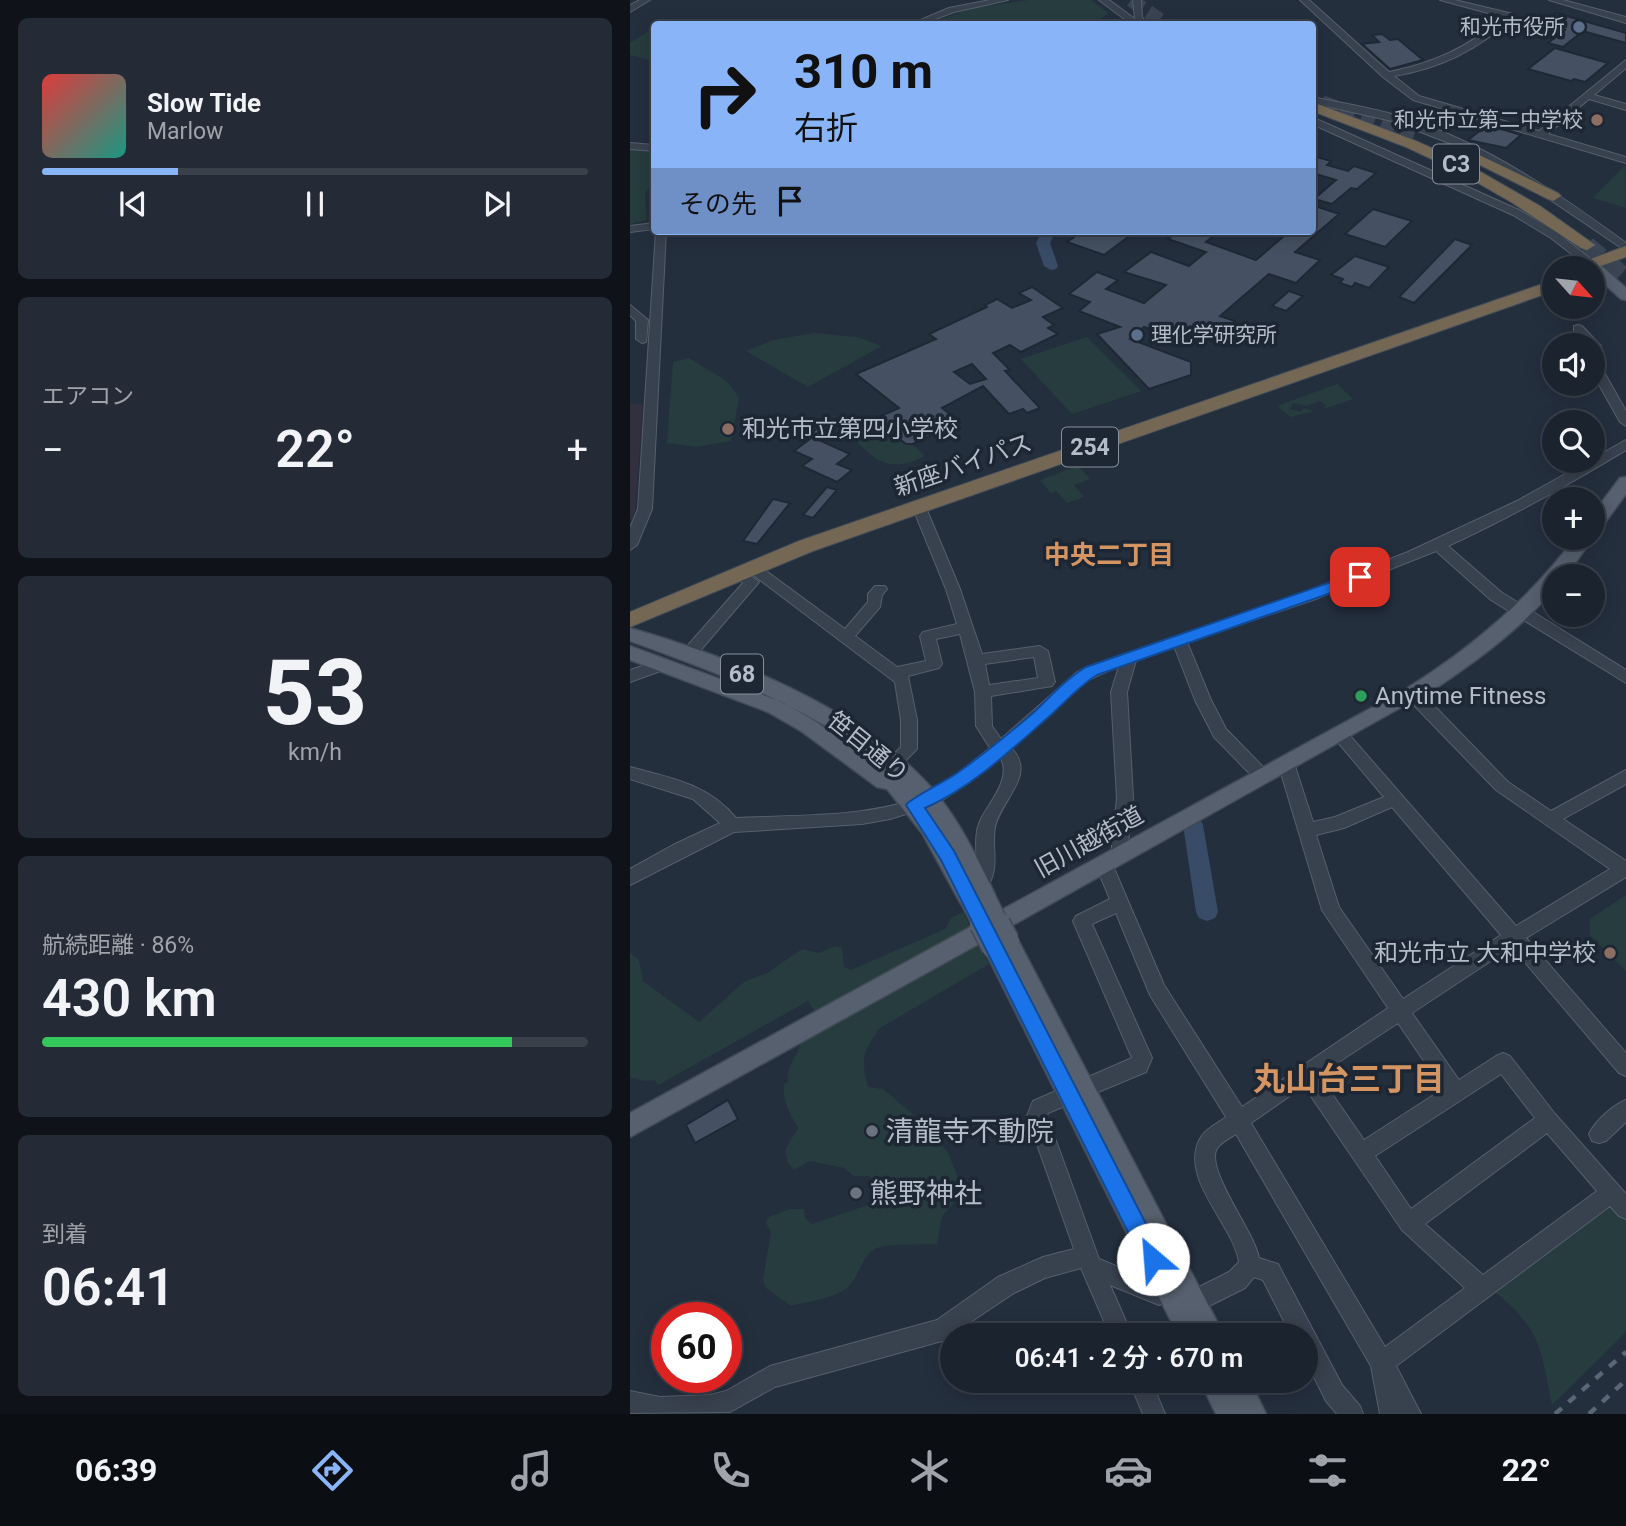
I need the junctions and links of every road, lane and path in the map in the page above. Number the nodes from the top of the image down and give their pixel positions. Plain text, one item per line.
1 (646, 0) edge
2 (1004, 0) edge
3 (1103, 0) edge
4 (1137, 0) edge
5 (1444, 0) edge
6 (1553, 0) edge
7 (1306, 1) edge
8 (1321, 1) edge
9 (631, 8) edge
10 (1626, 20) edge
11 (923, 21) edge
12 (1132, 21) edge
13 (1140, 21) edge
14 (1626, 63) edge
15 (1386, 75) junction
16 (1588, 96) junction
17 (1316, 101) edge
18 (1316, 107) edge
19 (1626, 107) edge
20 (1316, 114) edge
21 (1316, 122) edge
22 (1541, 135) junction
23 (1423, 137) joint
24 (630, 146) edge
25 (651, 148) edge
26 (1626, 160) edge
27 (1553, 196) junction
28 (651, 226) edge
29 (630, 229) edge
30 (661, 235) edge
31 (1555, 236) junction
32 (1626, 250) edge
33 (1577, 256) tunnel mouth
34 (1626, 259) edge
35 (1605, 260) edge
36 (1605, 264) edge
37 (1605, 280) edge
38 (1542, 282) edge
39 (1542, 289) edge
40 (1626, 296) edge
41 (630, 309) edge
42 (1578, 329) dead end
43 (642, 339) dead end
44 (1626, 422) edge
45 (1626, 444) edge
46 (1624, 490) edge
47 (919, 506) junction
48 (1605, 513) edge
49 (630, 545) edge
50 (1438, 545) junction
51 (1576, 550) edge
52 (1565, 564) edge
53 (747, 571) junction
54 (880, 589) dead end
55 (1542, 591) edge
56 (666, 605) junction
57 (630, 609) edge
58 (1522, 612) junction
59 (630, 620) edge
60 (630, 626) edge
61 (964, 628) junction
62 (652, 633) junction
63 (630, 634) edge
64 (847, 636) junction
65 (1179, 640) junction
66 (630, 643) edge
67 (694, 648) junction
68 (630, 653) edge
69 (1129, 658) junction
70 (976, 660) junction
71 (661, 664) junction
72 (896, 673) junction
73 (1624, 673) edge
74 (630, 676) edge
75 (983, 692) junction
76 (1413, 694) junction
77 (845, 730) junction
78 (1339, 734) junction
79 (1002, 747) junction
80 (1286, 763) junction
81 (900, 772) junction
82 (630, 773) edge
83 (1626, 776) edge
84 (1263, 777) junction
85 (1396, 799) junction
86 (921, 802) junction
87 (1550, 819) junction
88 (732, 825) junction
89 (1307, 830) junction
90 (1112, 859) junction
91 (1624, 868) edge
92 (630, 878) edge
93 (977, 892) junction
94 (1121, 902) junction
95 (1514, 936) junction
96 (1401, 1011) junction
97 (1626, 1067) edge
98 (1306, 1073) junction
99 (1455, 1090) junction
100 (1076, 1091) junction
101 (1626, 1109) edge
102 (1238, 1119) junction
103 (1548, 1120) junction
104 (630, 1126) edge
105 (1599, 1134) dead end
106 (1361, 1153) junction
107 (1618, 1201) edge
108 (1409, 1223) junction
109 (1089, 1261) junction
110 (1250, 1265) junction
111 (1481, 1288) junction
112 (1180, 1300) junction
113 (1116, 1323) edge
114 (1188, 1323) edge
115 (1200, 1323) edge
116 (1297, 1323) edge
117 (1382, 1363) junction
118 (1318, 1364) edge
119 (1145, 1393) edge
120 (1220, 1393) edge
121 (1241, 1393) edge
122 (630, 1402) edge
123 (659, 1411) edge
124 (1154, 1414) edge
125 (1231, 1414) edge
126 (1252, 1414) edge
127 (1352, 1414) edge
128 (1391, 1414) edge
129 (1410, 1414) edge

1 - 9 street
2 - 11 street
3 - 12 street
4 - 13 street
5 - 15 street
6 - 10 street
7 - 8 street
7 - 15 street
14 - 16 street
15 - 22 street
16 - 19 street
16 - 22 street
17 - 27 street
18 - 23 highway, C3
20 - 31 highway
21 - 31 street
22 - 26 street
23 - 27 highway
24 - 25 street
27 - 32 street
28 - 29 street
30 - 49 street
31 - 33 street
32 - 35 highway
34 - 36 highway
37 - 40 main road
38 - 57 highway, 新座バイパス / 254
39 - 47 highway, 新座バイパス / 254
41 - 43 street
42 - 44 street
45 - 50 street
46 - 48 main road
47 - 53 highway, 新座バイパス / 254
47 - 61 street
50 - 58 street
50 - 65 street
51 - 52 main road, 旧川越街道
53 - 56 highway, 新座バイパス / 254
53 - 64 street
53 - 67 street
54 - 64 street
55 - 58 main road, 旧川越街道
56 - 59 highway, 新座バイパス / 254
56 - 62 highway
58 - 73 street
58 - 76 main road, 旧川越街道
60 - 62 main road
61 - 70 street
61 - 72 street
62 - 67 main road
63 - 77 main road, 笹目通り / 68
64 - 72 street
65 - 69 street
65 - 84 street
66 - 77 main road, 笹目通り / 68
67 - 81 main road
68 - 71 main road
69 - 79 street
69 - 90 street
70 - 75 street
70 - 75 street
71 - 74 street
71 - 81 main road
72 - 81 street
75 - 79 street
76 - 78 main road, 旧川越街道
76 - 87 street
77 - 81 main road, 笹目通り / 68
78 - 80 main road, 旧川越街道
78 - 85 street
79 - 86 street
79 - 93 street
80 - 84 main road, 旧川越街道
80 - 89 street
81 - 86 main road, 笹目通り / 68
82 - 88 street
83 - 87 street
84 - 90 main road, 旧川越街道
85 - 89 street
85 - 95 street
86 - 88 street
86 - 93 main road, 笹目通り / 68
87 - 91 street
88 - 92 street
89 - 96 street
90 - 94 street
90 - 104 main road, 旧川越街道
91 - 95 street
93 - 100 main road, 笹目通り / 68, bridge
94 - 100 street
94 - 102 street
95 - 96 street
95 - 97 street
96 - 98 street
96 - 99 street
98 - 102 street
98 - 106 street
99 - 103 street
99 - 106 street
100 - 109 street
100 - 112 main road, 笹目通り / 68
101 - 105 street
102 - 110 street
102 - 117 street
103 - 107 street
103 - 108 street
106 - 108 street
107 - 111 street
108 - 111 street
109 - 112 street
109 - 113 street
109 - 123 street
110 - 112 street
110 - 116 street
111 - 117 street
112 - 114 main road, 笹目通り / 68
112 - 115 main road, 笹目通り / 68
117 - 128 street
117 - 129 street
118 - 127 street
119 - 124 street
120 - 125 main road
121 - 126 main road
122 - 123 street

